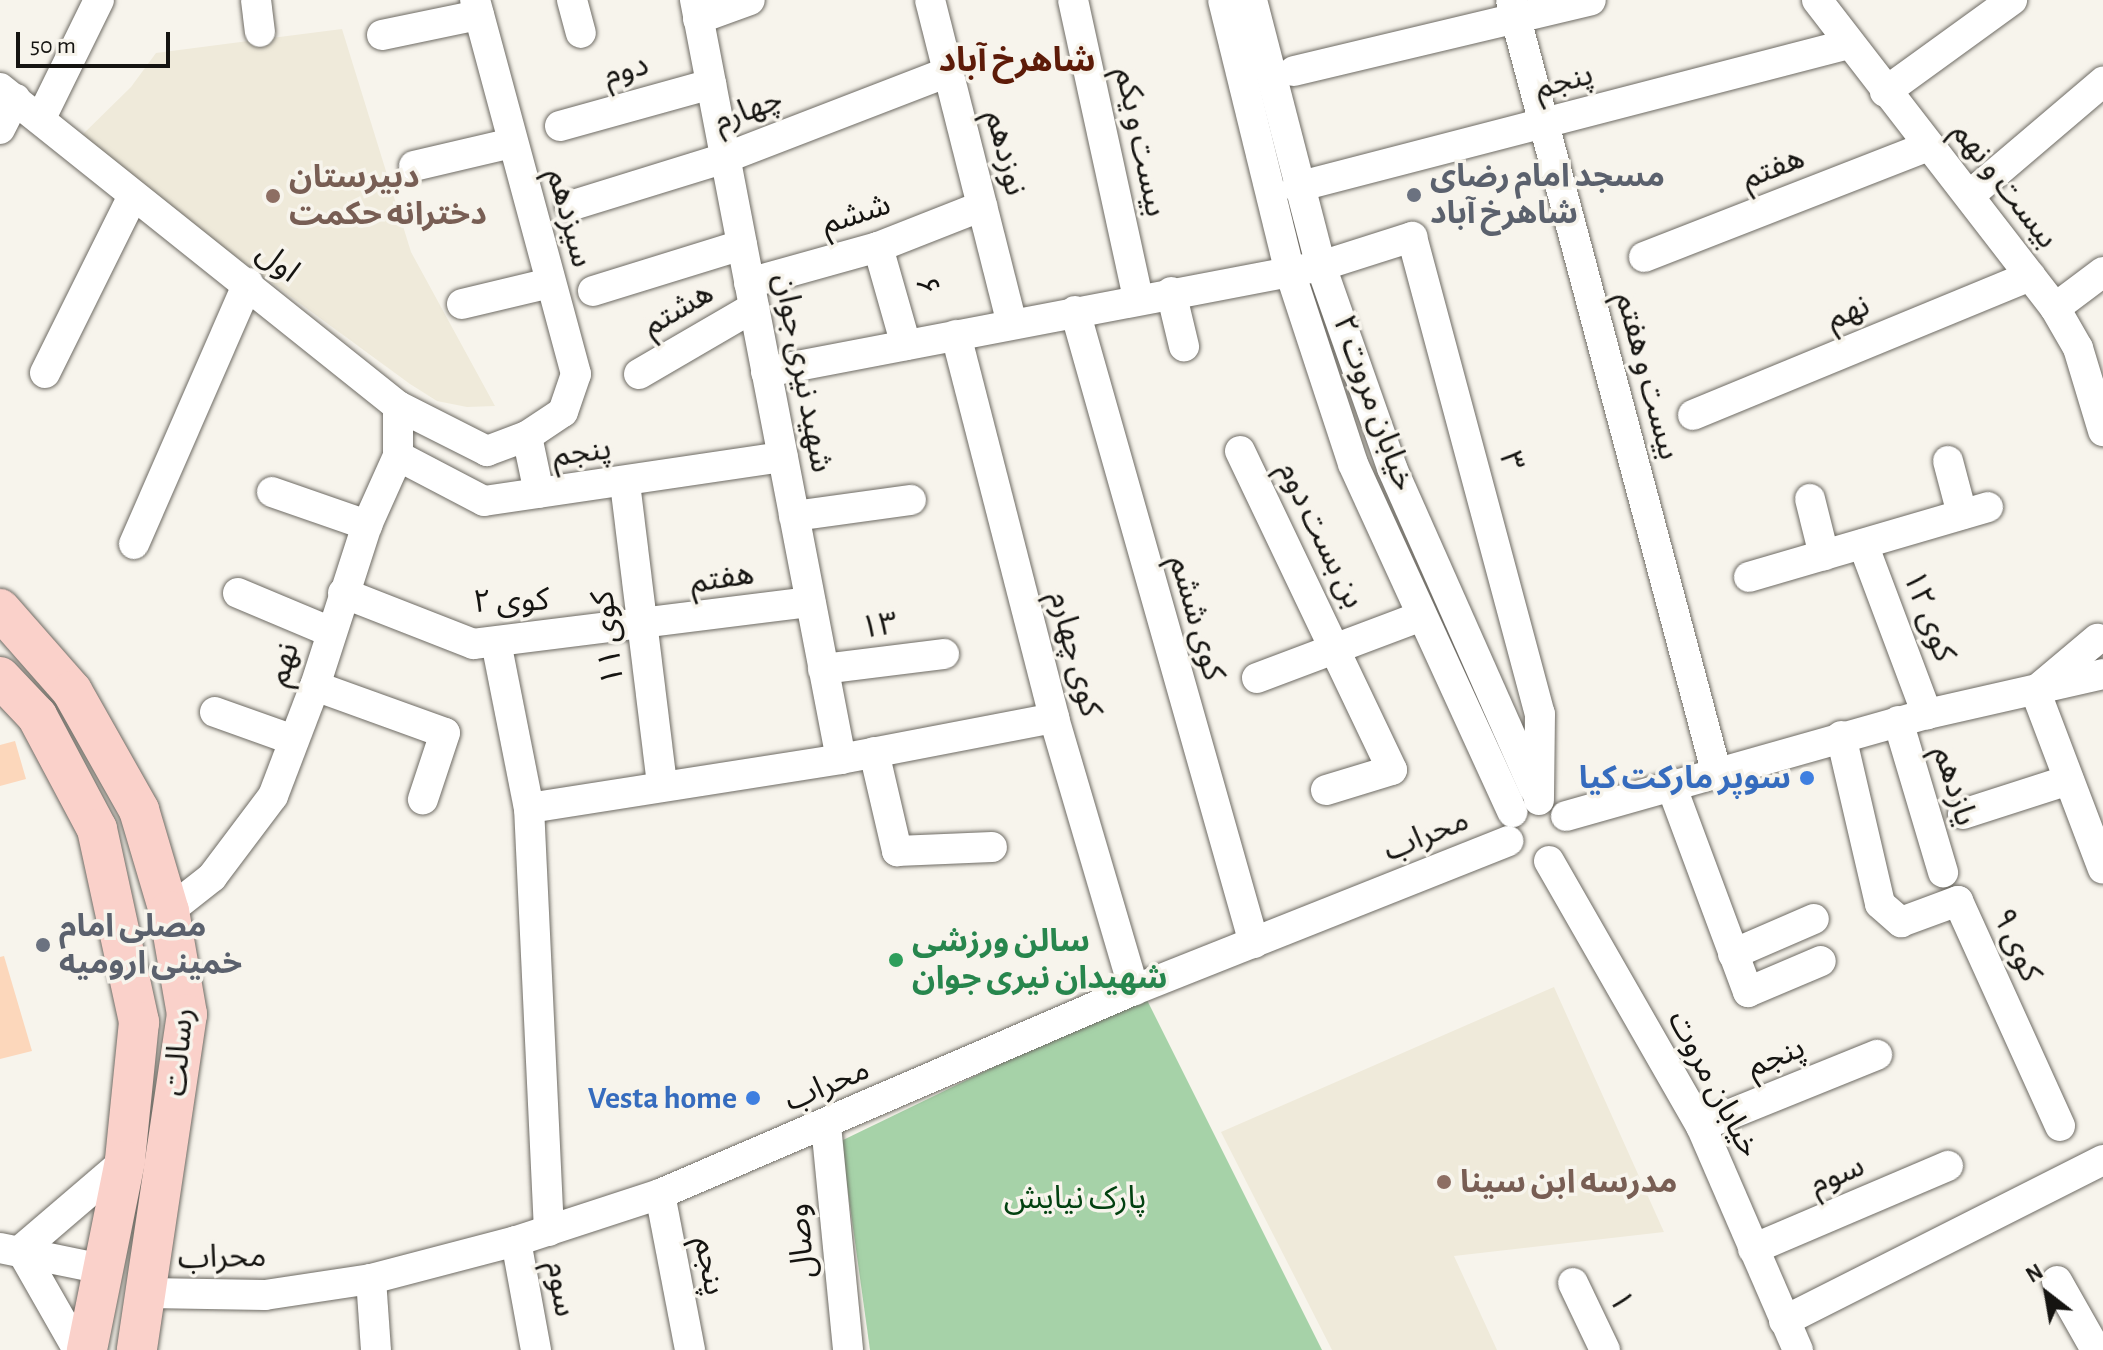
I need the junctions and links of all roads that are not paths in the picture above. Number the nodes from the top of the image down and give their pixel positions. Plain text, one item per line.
1 (99, 0) edge
2 (256, 0) edge
3 (572, 0) edge
4 (750, 0) edge
5 (930, 0) edge
6 (1073, 0) edge
7 (1223, 0) edge
8 (1252, 0) edge
9 (1591, 0) edge
10 (1817, 0) edge
11 (2012, 0) edge
12 (477, 8) edge
13 (696, 9) edge
14 (1513, 9) edge
15 (260, 32) dead end
16 (581, 33) dead end
17 (382, 35) dead end
18 (1849, 44) junction
19 (1294, 71) dead end
20 (948, 72) junction
21 (2103, 82) edge
22 (711, 84) junction
23 (1885, 92) junction
24 (8, 94) edge
25 (41, 118) junction
26 (1544, 124) junction
27 (560, 126) dead end
28 (0, 129) edge
29 (512, 143) junction
30 (1929, 146) junction
31 (725, 158) junction
32 (414, 166) dead end
33 (1297, 187) junction
34 (1970, 195) junction
35 (133, 196) junction
36 (570, 206) dead end
37 (982, 206) junction
38 (742, 245) junction
39 (878, 247) junction
40 (1644, 257) dead end
41 (1321, 266) junction
42 (1289, 269) junction
43 (2103, 272) edge
44 (2030, 276) junction
45 (248, 283) junction
46 (550, 283) junction
47 (593, 291) dead end
48 (1171, 292) junction
49 (751, 295) junction
50 (1138, 299) junction
51 (462, 304) dead end
52 (2055, 308) junction
53 (1075, 311) junction
54 (1012, 324) junction
55 (956, 335) junction
56 (2090, 342) edge
57 (906, 345) junction
58 (1184, 346) dead end
59 (766, 372) junction
60 (45, 373) dead end
61 (639, 374) dead end
62 (398, 406) junction
63 (1693, 415) dead end
64 (2103, 431) edge
65 (527, 436) junction
66 (1240, 451) dead end
67 (398, 456) junction
68 (783, 457) junction
69 (1948, 461) dead end
70 (625, 483) junction
71 (272, 492) dead end
72 (539, 493) junction
73 (1810, 499) dead end
74 (911, 500) dead end
75 (794, 516) junction
76 (367, 525) junction
77 (134, 544) dead end
78 (1863, 544) junction
79 (1824, 555) junction
80 (1749, 577) dead end
81 (238, 593) dead end
82 (343, 593) junction
83 (810, 602) junction
84 (0, 609) edge
85 (1422, 616) junction
86 (643, 626) junction
87 (331, 632) junction
88 (496, 642) junction
89 (2101, 643) edge
90 (1337, 650) junction
91 (944, 654) dead end
92 (823, 669) junction
93 (2103, 674) edge
94 (0, 677) edge
95 (1257, 678) dead end
96 (315, 686) junction
97 (2035, 690) junction
98 (215, 712) dead end
99 (1913, 717) junction
100 (1054, 718) junction
101 (1841, 736) junction
102 (293, 740) junction
103 (874, 752) junction
104 (841, 759) junction
105 (1716, 771) junction
106 (2069, 780) junction
107 (662, 784) junction
108 (1671, 785) junction
109 (1326, 790) dead end
110 (423, 799) dead end
111 (529, 808) junction
112 (1963, 814) dead end
113 (1566, 816) junction
114 (1520, 818) junction
115 (992, 847) dead end
116 (1549, 861) junction
117 (2103, 869) edge
118 (1943, 872) dead end
119 (169, 911) junction
120 (1814, 919) dead end
121 (1254, 943) junction
122 (1733, 954) junction
123 (1821, 961) dead end
124 (1134, 990) junction
125 (187, 1014) junction
126 (139, 1022) junction
127 (1877, 1055) dead end
128 (826, 1125) junction
129 (1701, 1126) junction
130 (2060, 1126) dead end
131 (2103, 1160) edge
132 (125, 1161) junction
133 (1948, 1166) dead end
134 (660, 1194) junction
135 (549, 1231) junction
136 (516, 1241) junction
137 (10, 1249) edge
138 (1753, 1249) junction
139 (102, 1269) junction
140 (371, 1279) junction
141 (2057, 1281) dead end
142 (1573, 1283) dead end
143 (149, 1293) junction
144 (1784, 1321) junction
145 (78, 1350) edge
146 (87, 1350) edge
147 (137, 1350) edge
148 (376, 1350) edge
149 (536, 1350) edge
150 (690, 1350) edge
151 (848, 1350) edge
152 (1605, 1350) edge
153 (1798, 1350) edge
154 (2096, 1350) edge

1 - 25 street
2 - 15 street
3 - 16 street
4 - 13 street
5 - 20 street, نوزدهم
6 - 50 street, بیست و یکم
7 - 42 street, خیابان مروت ۲
8 - 33 street, خیابان مروت ۲
9 - 14 street
10 - 18 street, بیست و نهم
11 - 23 street
12 - 17 street
12 - 29 street, سیزدهم
13 - 22 street, شهید نیری جوان
14 - 19 street
14 - 26 street, بیست و هفتم
18 - 23 street, بیست و نهم
18 - 26 street, پنجم
20 - 31 street, چهارم
20 - 37 street, نوزدهم
21 - 34 street
22 - 27 street, دوم
22 - 31 street, شهید نیری جوان
23 - 30 street, بیست و نهم
24 - 25 street, اول
24 - 28 street
25 - 35 street, اول
26 - 33 street, پنجم
26 - 105 street, بیست و هفتم
29 - 32 street
29 - 46 street, سیزدهم
30 - 34 street, بیست و نهم
30 - 40 street, هفتم
31 - 36 street, چهارم
31 - 38 street, شهید نیری جوان
33 - 41 street, خیابان مروت ۲
34 - 44 street, بیست و نهم
35 - 45 street, اول
35 - 60 street
37 - 39 street, ششم
37 - 54 street, نوزدهم
38 - 47 street
38 - 49 street, شهید نیری جوان
39 - 49 street, ششم
39 - 57 street, ۶
41 - 42 street
41 - 114 street, خیابان مروت ۲
41 - 114 street, ۳
42 - 48 street
42 - 85 street, خیابان مروت ۲
43 - 52 street
44 - 52 street, بیست و نهم
44 - 63 street, نهم
45 - 62 street, اول
45 - 77 street
46 - 51 street
46 - 65 street, سیزدهم
48 - 50 street
48 - 58 street
49 - 59 street, شهید نیری جوان
49 - 61 street, هشتم
50 - 53 street
52 - 56 street, بیست و نهم
53 - 54 street
53 - 121 street, کوی ششم
54 - 55 street
55 - 57 street
55 - 100 street, کوی چهارم
56 - 64 street, بیست و نهم
57 - 59 street
59 - 68 street, شهید نیری جوان
62 - 65 street, اول
62 - 67 street, نهم
65 - 72 street
66 - 90 street, بن بست دوم
67 - 72 street, پنجم
67 - 76 street, نهم
68 - 70 street, پنجم
68 - 75 street, شهید نیری جوان
69 - 78 street
70 - 72 street, پنجم
70 - 86 street, کوی ۱۱
71 - 76 street
73 - 79 street
74 - 75 street
75 - 83 street, شهید نیری جوان
76 - 82 street, نهم
78 - 79 street
78 - 99 street, کوی ۱۲
79 - 80 street
81 - 87 street
82 - 87 street, نهم
82 - 88 street, کوی ۲
83 - 86 street, هفتم
83 - 92 street, شهید نیری جوان
84 - 119 main road, رسالت
85 - 90 street
85 - 114 street, خیابان مروت ۲
86 - 88 street, کوی ۲
86 - 107 street, کوی ۱۱
87 - 96 street, نهم
88 - 111 street
89 - 97 street
90 - 95 street
90 - 109 street, بن بست دوم
91 - 92 street, ۱۳
92 - 104 street, شهید نیری جوان
93 - 97 street
94 - 126 main road, رسالت
96 - 102 street, نهم
96 - 110 street
97 - 99 street
97 - 106 street
98 - 102 street
99 - 101 street
99 - 118 street, یازدهم
100 - 103 street
100 - 124 street, کوی چهارم
101 - 105 street
101 - 130 street, کوی ۹
102 - 119 street, نهم
103 - 104 street
103 - 115 street
104 - 107 street
105 - 108 street
106 - 112 street
106 - 117 street
107 - 111 street
108 - 113 street
108 - 122 street
111 - 135 street
113 - 114 street
113 - 116 street
114 - 116 street
114 - 121 street, محراب
116 - 129 street, خیابان مروت
119 - 125 main road, رسالت
120 - 122 street
121 - 124 street, محراب
122 - 123 street
124 - 128 street, محراب
125 - 126 main road
125 - 143 main road, رسالت
126 - 132 main road, رسالت
127 - 129 street, پنجم
128 - 134 street, محراب
128 - 151 street, وصال
129 - 138 street, خیابان مروت
131 - 144 street
132 - 137 street
132 - 139 main road, رسالت
133 - 138 street, سوم
134 - 135 street, محراب
134 - 150 street, پنجم
135 - 136 street, محراب
136 - 140 street, محراب
136 - 149 street, سوم
137 - 139 street
137 - 145 street
138 - 144 street, خیابان مروت
139 - 146 main road, رسالت
140 - 143 street, محراب
140 - 148 street
141 - 154 street
142 - 152 street, ۱
143 - 147 main road, رسالت
144 - 153 street, خیابان مروت

